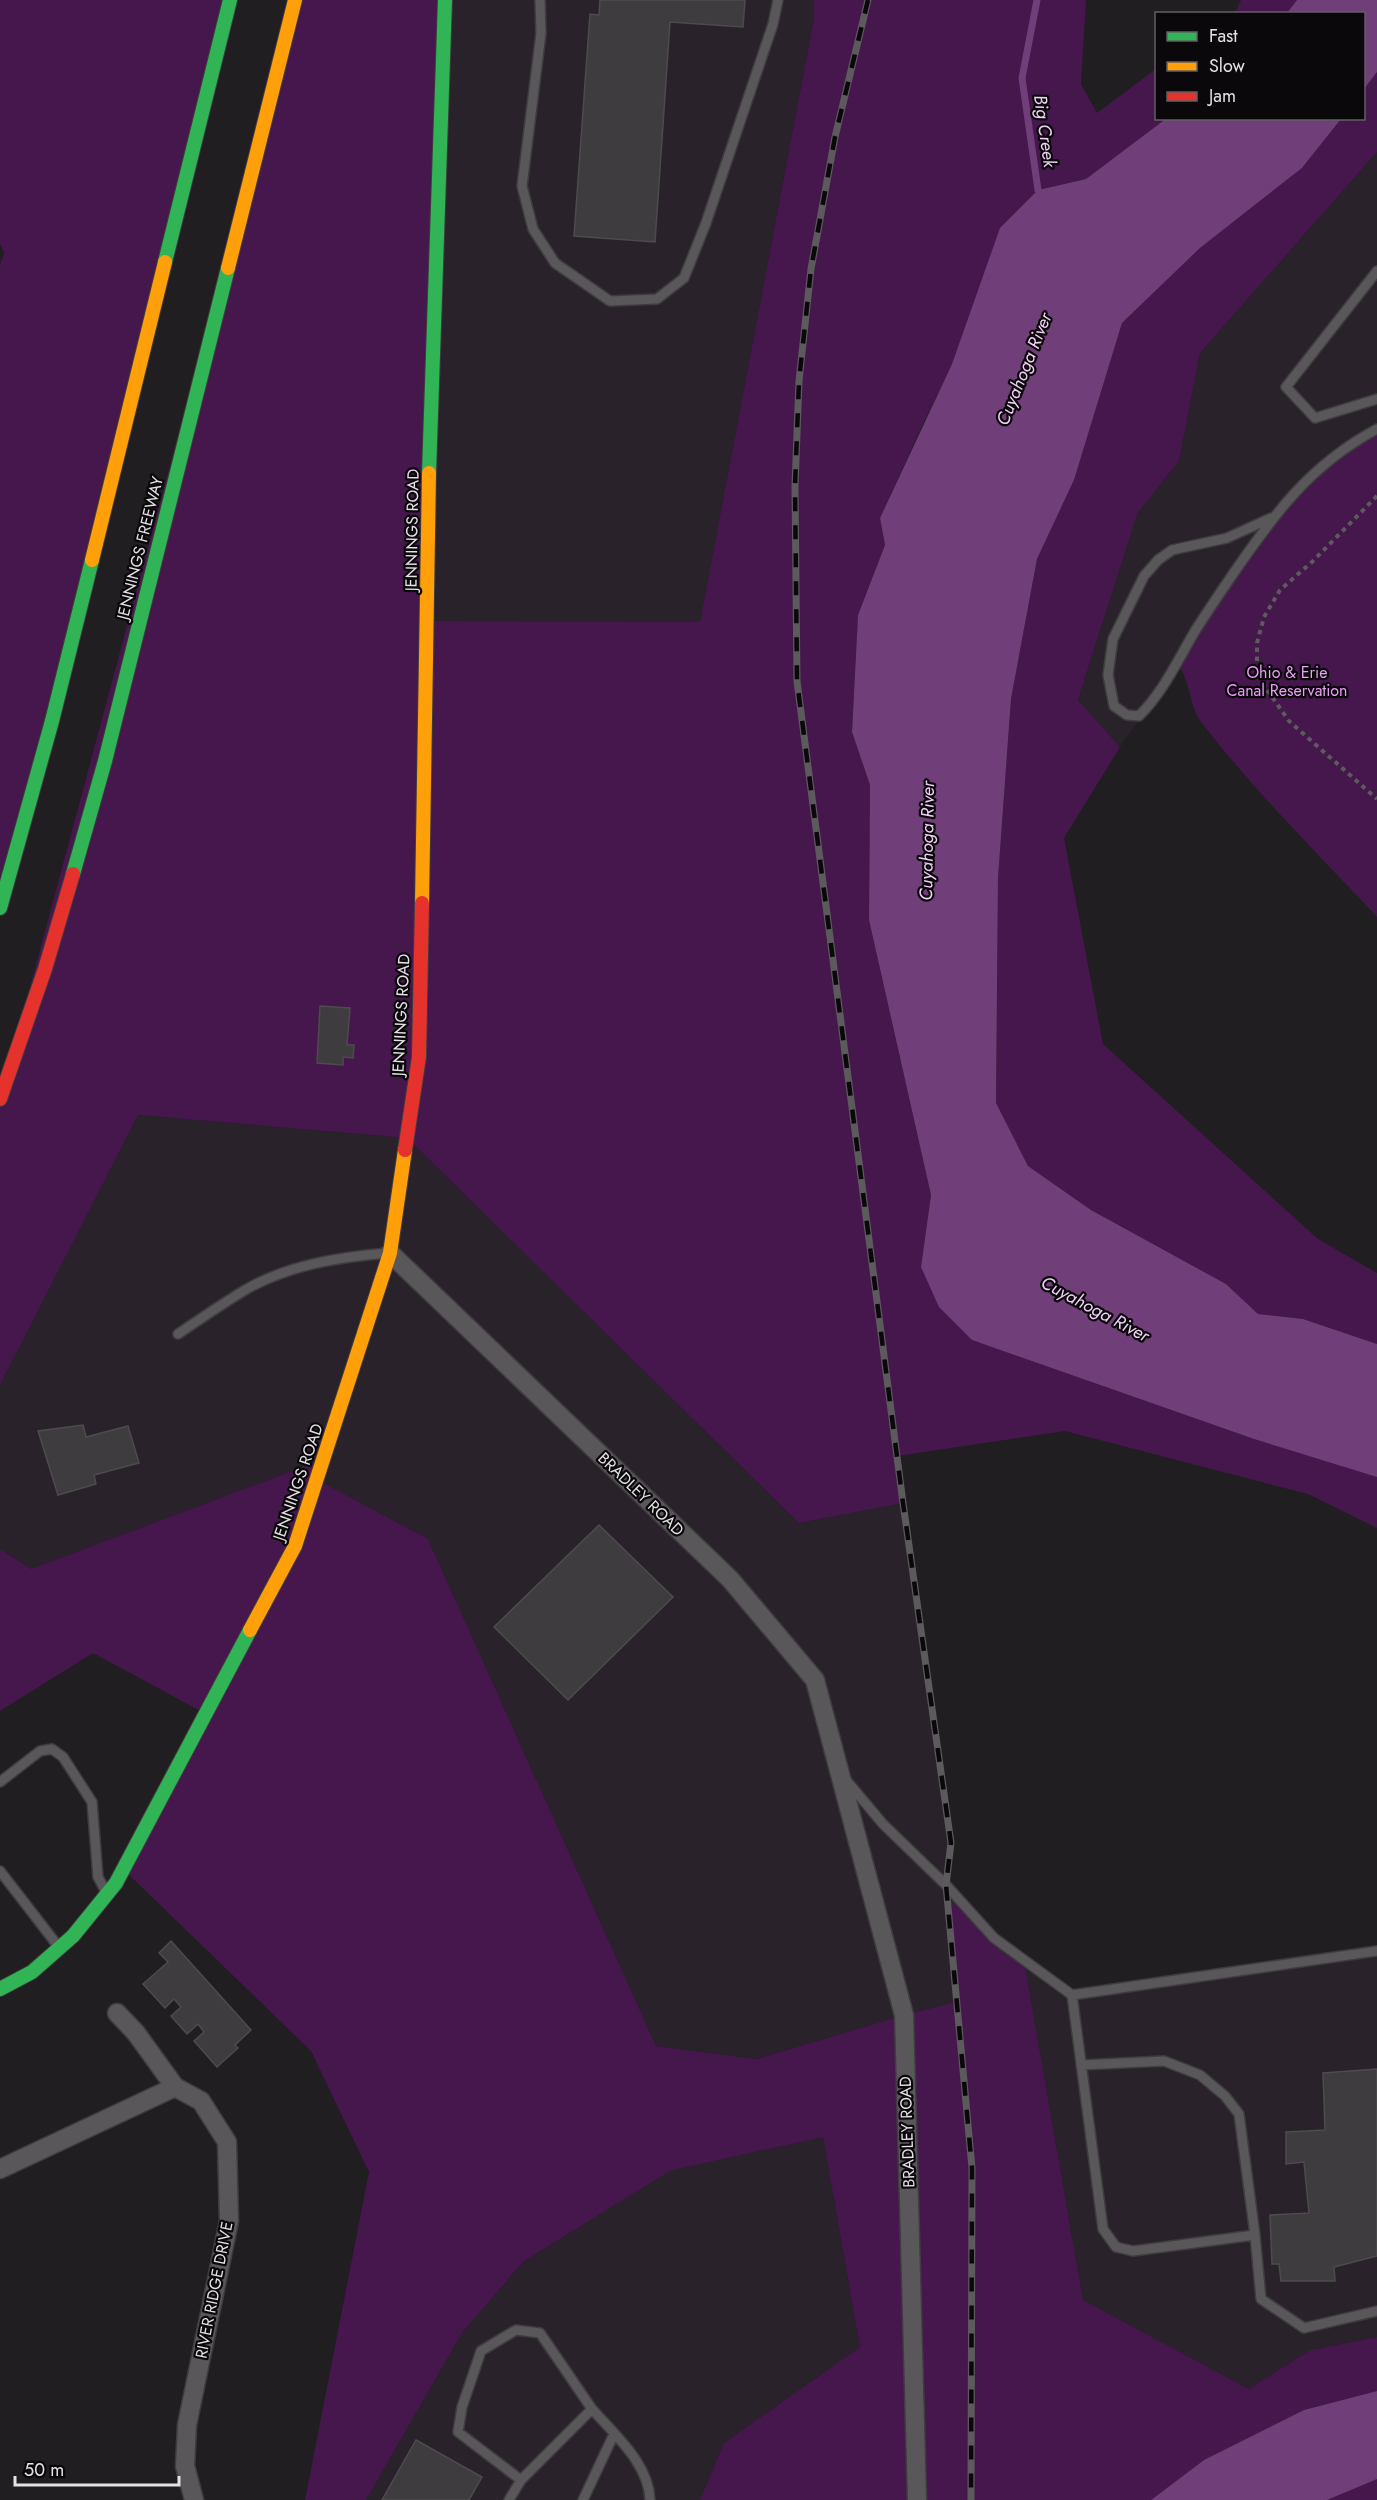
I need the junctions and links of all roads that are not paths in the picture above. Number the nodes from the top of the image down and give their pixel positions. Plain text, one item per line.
1 (230, 0) edge
2 (295, 0) edge
3 (445, 0) edge
4 (540, 0) edge
5 (778, 0) edge
6 (1377, 271) edge
7 (1377, 399) edge
8 (1377, 429) edge
9 (1271, 518) junction
10 (0, 908) edge
11 (0, 1099) edge
12 (390, 1253) junction
13 (178, 1334) dead end
14 (839, 1772) junction
15 (0, 1782) edge
16 (0, 1871) edge
17 (107, 1894) junction
18 (59, 1948) junction
19 (1377, 1951) edge
20 (0, 1989) edge
21 (1071, 1995) junction
22 (117, 2013) dead end
23 (1081, 2065) junction
24 (175, 2087) junction
25 (0, 2169) edge
26 (1255, 2235) junction
27 (1377, 2312) edge
28 (592, 2409) junction
29 (614, 2434) junction
30 (521, 2480) junction
31 (194, 2500) edge
32 (509, 2500) edge
33 (583, 2500) edge
34 (650, 2500) edge
35 (916, 2500) edge

1 - 10 main road
2 - 11 main road, JENNINGS FREEWAY
3 - 12 main road, JENNINGS ROAD
4 - 5 lane
6 - 7 lane
8 - 9 lane
9 - 9 lane
12 - 13 lane
12 - 14 street, BRADLEY ROAD
12 - 17 main road, JENNINGS ROAD
14 - 21 lane, BRADLEY ROAD
14 - 35 street, BRADLEY ROAD
15 - 17 lane
16 - 18 lane
17 - 18 main road, JENNINGS ROAD
18 - 20 main road, JENNINGS ROAD
19 - 21 lane
21 - 23 lane
22 - 24 street, RIVER RIDGE DRIVE
23 - 26 lane
23 - 26 lane
24 - 25 street
24 - 31 street, RIVER RIDGE DRIVE
26 - 27 lane
28 - 29 lane
28 - 30 lane
28 - 30 lane
29 - 33 lane
29 - 34 lane
30 - 32 lane

